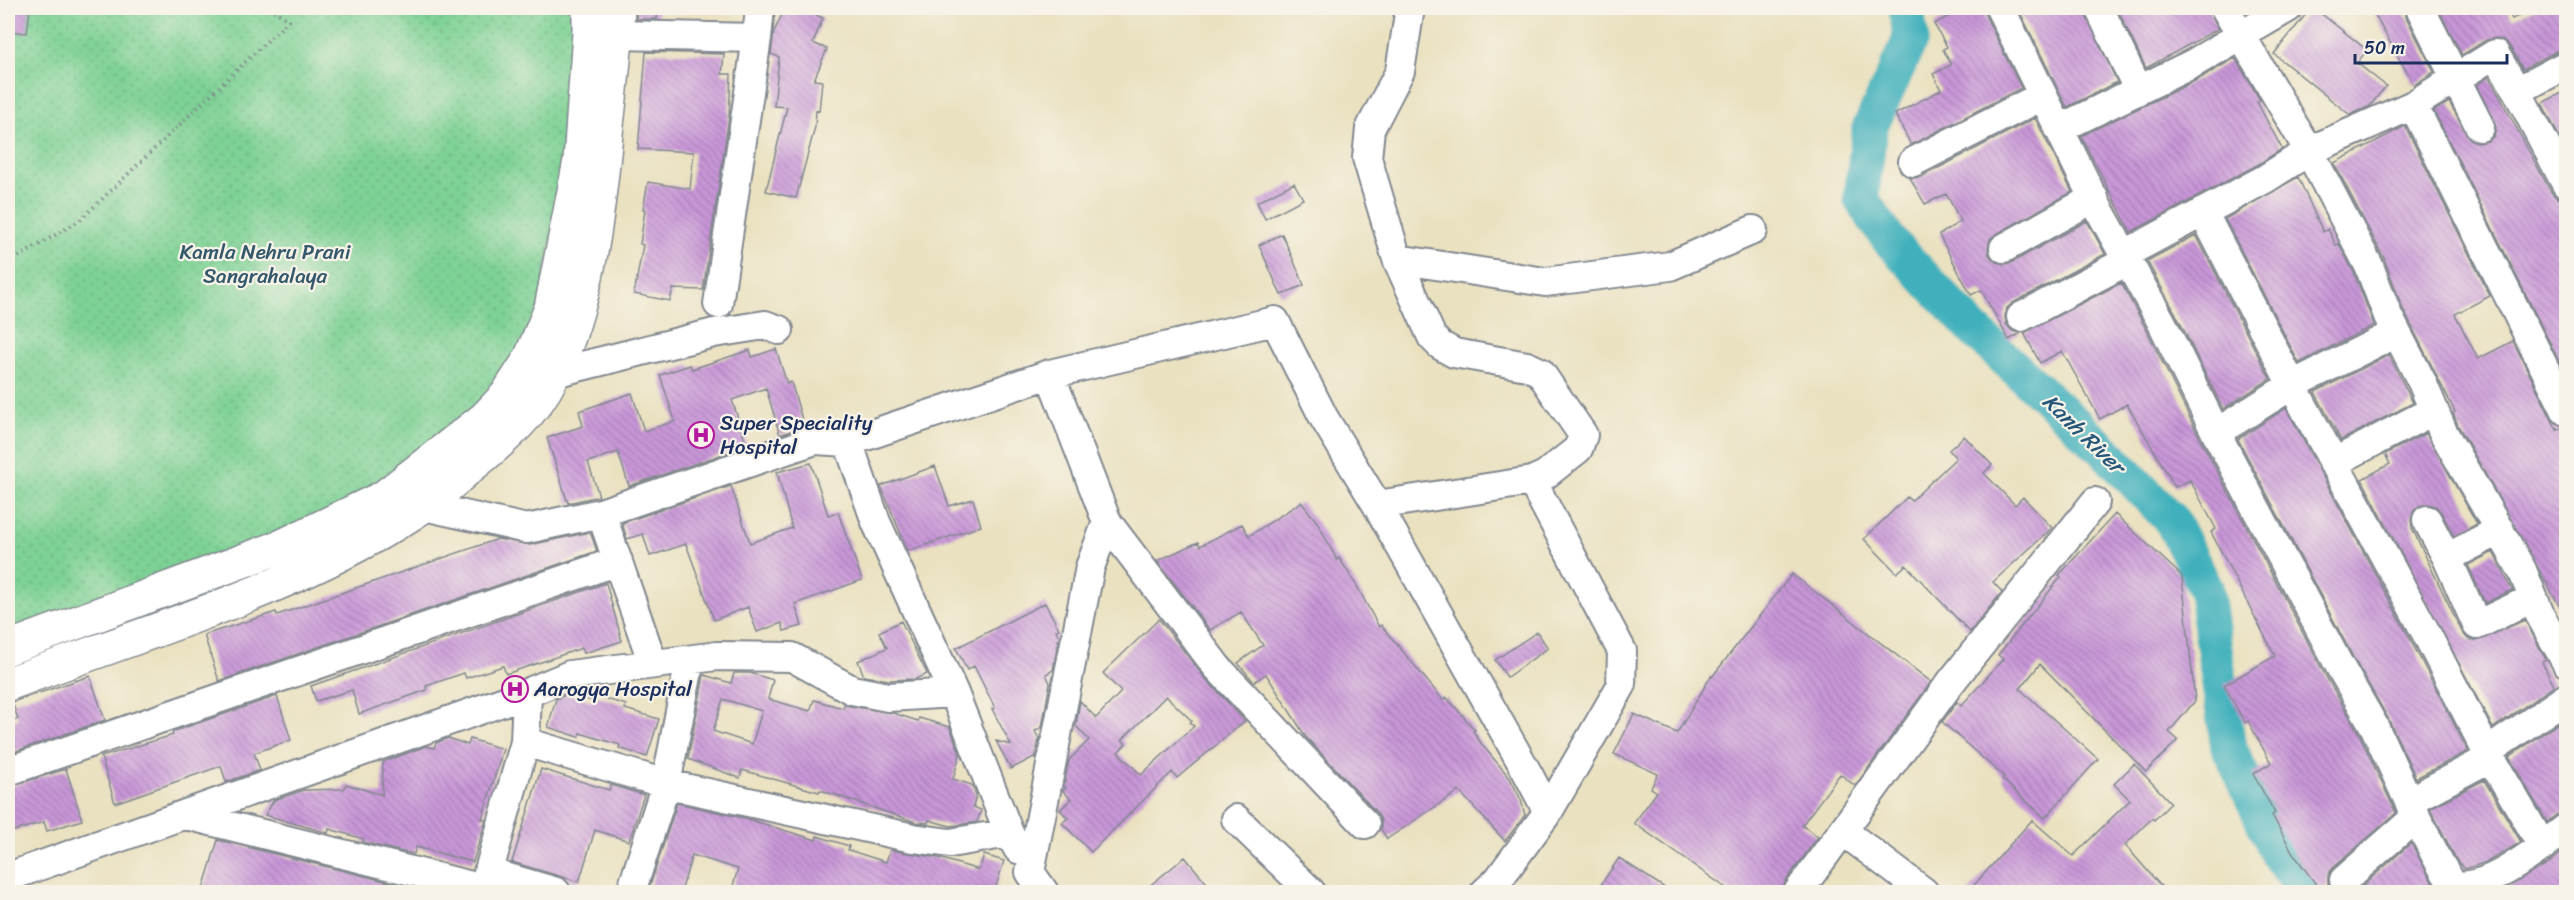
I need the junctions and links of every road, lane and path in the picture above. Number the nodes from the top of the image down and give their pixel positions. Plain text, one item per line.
1 (270, 8) edge
2 (588, 8) edge
3 (760, 8) edge
4 (1410, 8) edge
5 (2000, 8) edge
6 (2099, 8) edge
7 (2225, 8) edge
8 (2288, 8) edge
9 (2420, 8) edge
10 (617, 21) edge
11 (2241, 34) junction
12 (757, 38) junction
13 (2566, 65) edge
14 (2456, 78) junction
15 (2138, 89) junction
16 (2517, 91) junction
17 (2042, 96) junction
18 (2413, 105) junction
19 (2480, 127) dead end
20 (2059, 129) junction
21 (2309, 151) junction
22 (1912, 162) dead end
23 (2566, 184) edge
24 (2094, 198) junction
25 (2203, 212) junction
26 (1753, 230) dead end
27 (2004, 248) dead end
28 (2126, 258) junction
29 (1397, 259) junction
30 (8, 263) edge
31 (718, 304) dead end
32 (2021, 317) dead end
33 (779, 330) dead end
34 (2396, 333) junction
35 (554, 373) junction
36 (1050, 374) junction
37 (2292, 385) junction
38 (2434, 410) junction
39 (2566, 411) edge
40 (2216, 433) junction
41 (848, 442) junction
42 (2334, 463) junction
43 (1532, 481) junction
44 (384, 497) junction
45 (2095, 502) dead end
46 (423, 505) junction
47 (1377, 505) junction
48 (601, 513) junction
49 (2427, 520) dead end
50 (1107, 522) junction
51 (2500, 530) junction
52 (2447, 558) junction
53 (618, 561) junction
54 (2533, 598) junction
55 (8, 648) edge
56 (690, 660) junction
57 (2566, 662) edge
58 (653, 664) junction
59 (8, 684) edge
60 (527, 693) junction
61 (954, 693) junction
62 (2566, 699) edge
63 (525, 742) junction
64 (2488, 755) junction
65 (8, 771) edge
66 (666, 784) junction
67 (2412, 809) junction
68 (1548, 812) junction
69 (186, 815) junction
70 (1236, 819) dead end
71 (1365, 824) dead end
72 (2566, 828) edge
73 (1842, 831) junction
74 (1009, 833) junction
75 (2543, 847) junction
76 (8, 877) edge
77 (2344, 880) dead end
78 (485, 884) edge
79 (2510, 885) edge
80 (1033, 886) edge
81 (556, 892) edge
82 (631, 892) edge
83 (1311, 892) edge
84 (1485, 892) edge
85 (1798, 892) edge
86 (1924, 892) edge

1 - 30 path
2 - 44 main road
3 - 12 street
4 - 29 street
5 - 17 street
6 - 15 street
7 - 11 street
8 - 11 street
9 - 14 street
10 - 12 street
10 - 35 main road
11 - 15 street
11 - 21 street
12 - 31 street
13 - 16 street
14 - 16 street
14 - 18 street
14 - 19 street
15 - 20 street
16 - 23 street
17 - 20 street
17 - 22 street
18 - 21 street
18 - 39 street
20 - 24 street
21 - 25 street
21 - 34 street
24 - 27 street
24 - 28 street
25 - 28 street
25 - 37 street
26 - 29 street
28 - 32 street
28 - 40 street
29 - 43 street
33 - 35 street
34 - 37 street
34 - 38 street
35 - 46 main road
36 - 41 street
36 - 47 street
36 - 50 street
37 - 40 street
37 - 42 street
38 - 42 street
38 - 51 street
40 - 67 street
41 - 48 street
41 - 61 street
42 - 64 street
43 - 47 street
43 - 68 street
44 - 46 street
44 - 55 main road
45 - 73 street
46 - 48 street
46 - 59 main road
47 - 68 street
48 - 53 street
49 - 52 street
50 - 71 street
50 - 80 street
51 - 52 street
51 - 54 street
52 - 54 street
53 - 58 street
53 - 65 street
54 - 57 street
56 - 58 street
56 - 61 street
56 - 66 street
58 - 60 street
60 - 63 street
60 - 69 street
61 - 74 street
62 - 64 street
63 - 66 street
63 - 78 street
64 - 67 street
64 - 75 street
66 - 74 street
66 - 82 street
67 - 77 street
67 - 79 street
68 - 84 street
69 - 76 street
69 - 78 street
70 - 83 street
72 - 75 street
73 - 85 street
73 - 86 street
74 - 80 street
75 - 79 street
78 - 81 street

